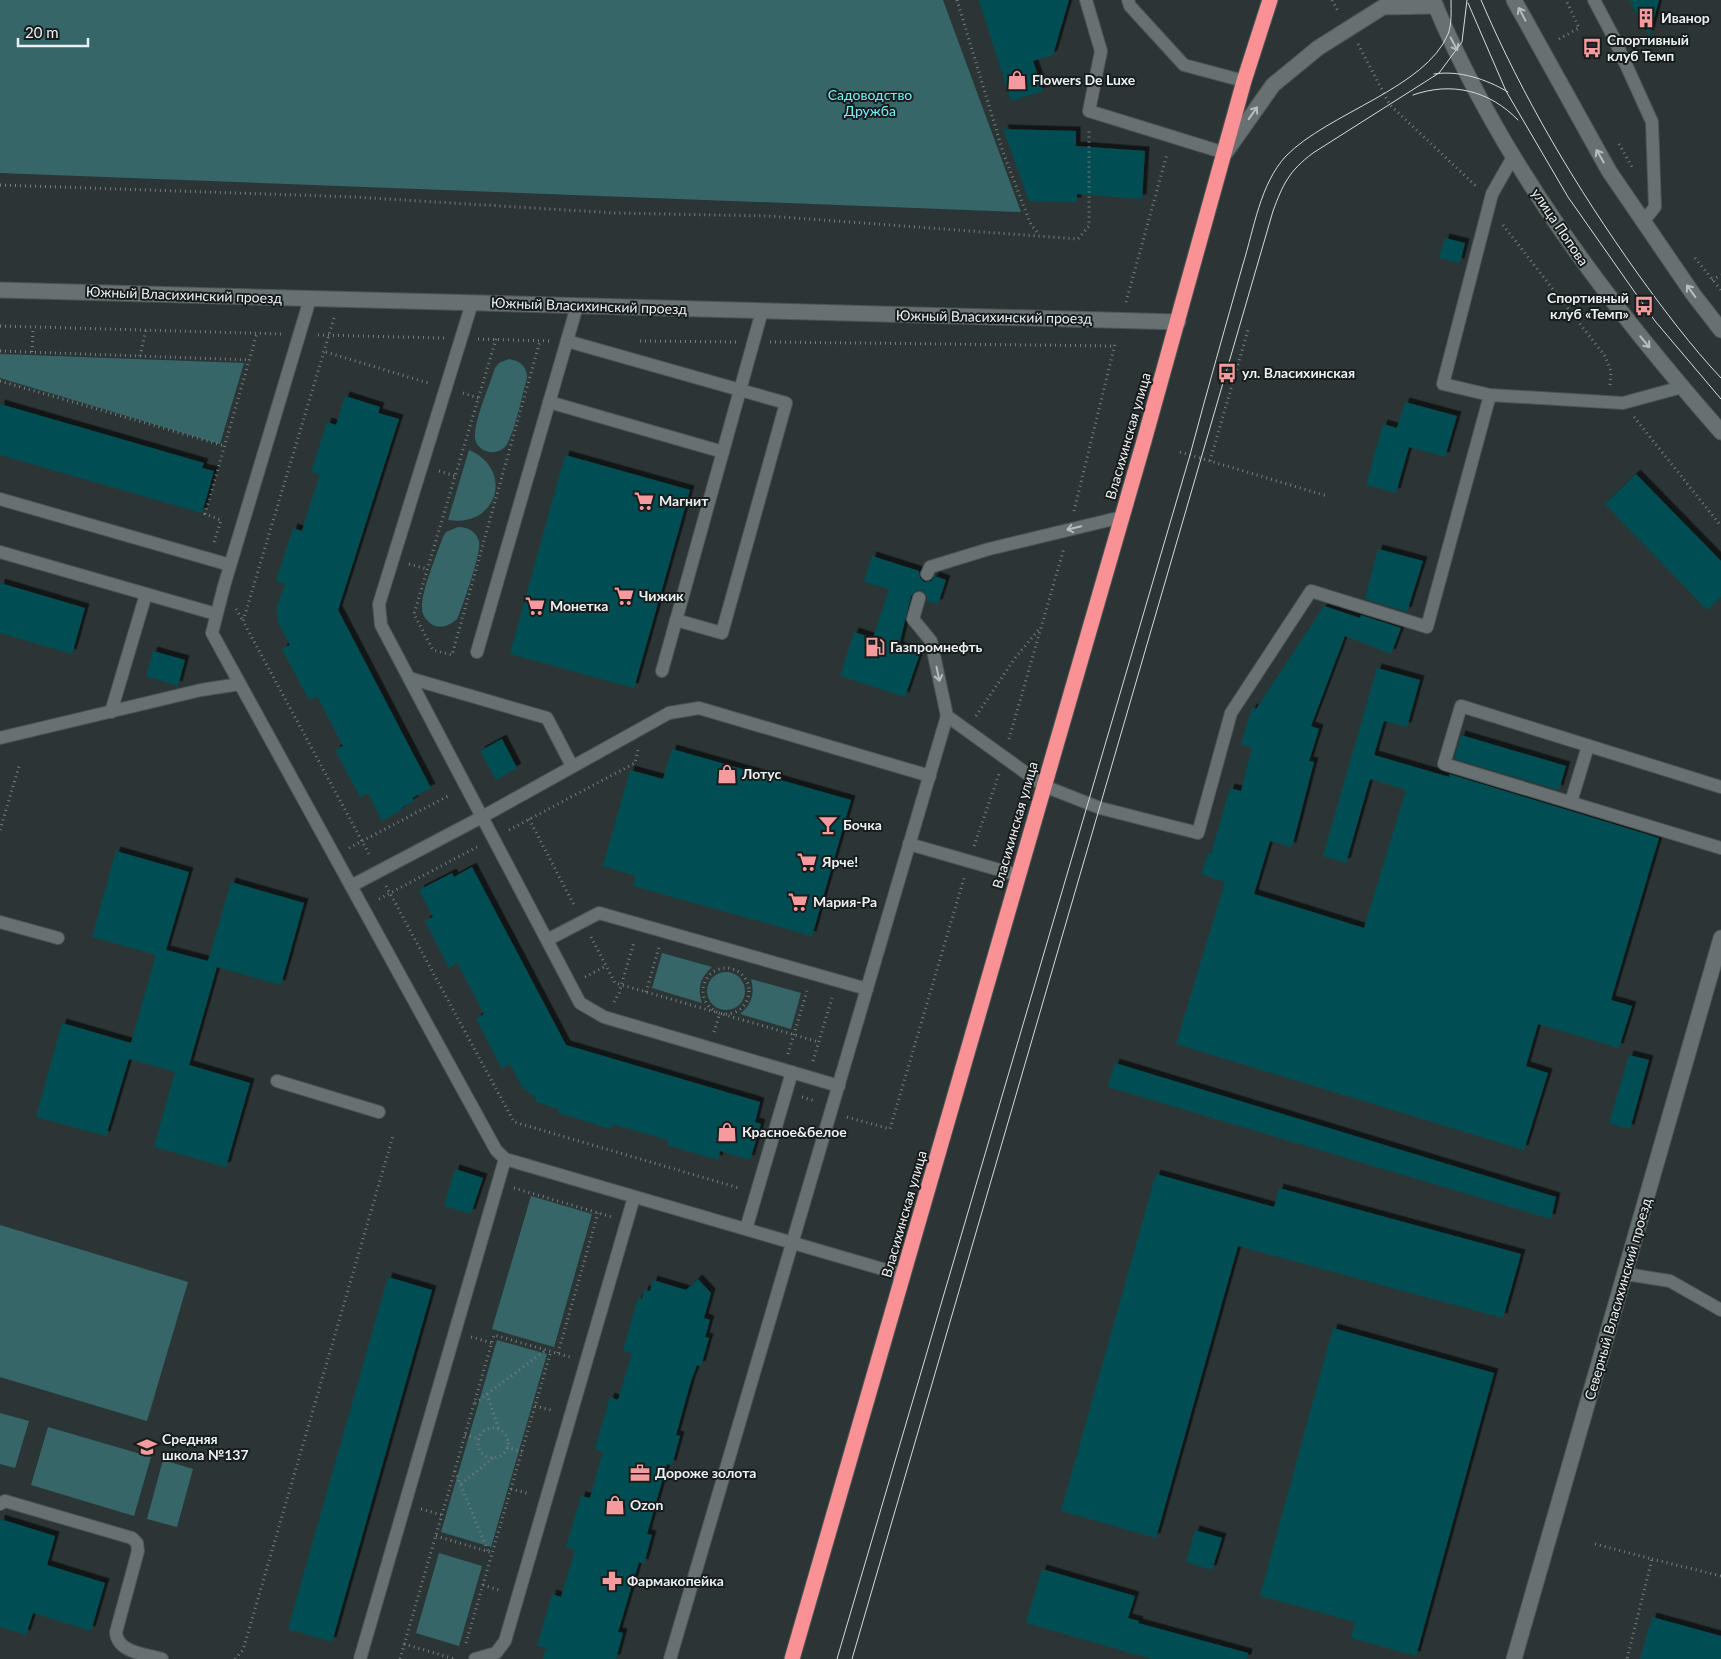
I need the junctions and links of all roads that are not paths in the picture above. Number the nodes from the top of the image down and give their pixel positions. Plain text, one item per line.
1 (1086, 0) edge
2 (1128, 0) edge
3 (1270, 0) edge
4 (1514, 0) edge
5 (1594, 0) edge
6 (1435, 3) edge
7 (1244, 81) junction
8 (1225, 153) junction
9 (1513, 157) junction
10 (1643, 222) junction
11 (0, 290) edge
12 (310, 299) junction
13 (472, 303) junction
14 (577, 306) junction
15 (762, 311) junction
16 (1178, 322) junction
17 (1721, 330) edge
18 (567, 341) junction
19 (1682, 387) junction
20 (740, 390) junction
21 (1490, 395) junction
22 (549, 402) junction
23 (1721, 432) edge
24 (723, 452) junction
25 (0, 499) edge
26 (1122, 517) junction
27 (0, 552) edge
28 (230, 566) junction
29 (927, 574) dead end
30 (146, 594) junction
31 (919, 598) dead end
32 (216, 614) junction
33 (676, 620) junction
34 (477, 652) dead end
35 (662, 671) dead end
36 (409, 678) junction
37 (240, 684) junction
38 (111, 712) junction
39 (947, 716) junction
40 (0, 738) edge
41 (1588, 746) junction
42 (572, 766) junction
43 (930, 776) junction
44 (1044, 786) junction
45 (1721, 787) edge
46 (1571, 802) junction
47 (482, 817) junction
48 (910, 844) junction
49 (1721, 848) edge
50 (1017, 876) junction
51 (351, 886) junction
52 (0, 922) edge
53 (58, 938) dead end
54 (1721, 938) edge
55 (547, 940) junction
56 (867, 989) junction
57 (788, 1071) junction
58 (277, 1081) dead end
59 (839, 1086) junction
60 (379, 1112) dead end
61 (505, 1159) junction
62 (634, 1197) junction
63 (746, 1229) junction
64 (792, 1243) junction
65 (1626, 1274) junction
66 (903, 1275) junction
67 (1721, 1310) edge
68 (0, 1504) edge
69 (162, 1659) edge
70 (360, 1659) edge
71 (475, 1659) edge
72 (670, 1659) edge
73 (792, 1659) edge
74 (1514, 1659) edge

1 - 8 lane
2 - 7 lane
3 - 7 highway, Власихинская улица
10 -> 4 street
5 - 10 lane
8 -> 6 street
6 -> 9 street, улица Попова
7 - 8 highway, Власихинская улица
8 - 16 highway, Власихинская улица
9 -> 19 street, улица Попова
9 - 21 lane
17 -> 10 street
11 - 12 street, Южный Власихинский проезд
12 - 13 street, Южный Власихинский проезд
12 - 28 lane
13 - 14 street, Южный Власихинский проезд
13 - 36 lane
14 - 15 street, Южный Власихинский проезд
14 - 18 lane
15 - 16 street, Южный Власихинский проезд
15 - 20 lane
16 - 26 highway, Власихинская улица
18 - 20 lane
18 - 22 lane
19 - 21 lane
19 - 23 street, улица Попова
20 - 24 lane
20 - 33 lane
21 - 44 lane
22 - 24 lane
22 - 34 lane
24 - 33 lane
25 - 28 lane
26 -> 29 lane
26 - 44 highway, Власихинская улица
27 - 30 lane
28 - 32 lane
30 - 32 lane
30 - 38 lane
31 -> 39 lane
32 - 37 lane
33 - 35 lane
36 - 42 lane
36 - 47 lane
37 - 38 lane
37 - 51 lane
38 - 40 lane
39 - 43 lane
39 - 44 lane
41 - 45 lane
41 - 46 lane
41 - 46 lane
42 - 43 lane
42 - 47 lane
43 - 48 lane
44 - 50 highway, Власихинская улица
46 - 49 lane
47 - 51 lane
47 - 55 lane
48 - 50 lane
48 - 56 lane
50 - 66 highway, Власихинская улица
51 - 61 lane
52 - 53 lane
54 - 65 street, Северный Власихинский проезд
55 - 56 lane
55 - 57 lane
56 - 59 lane
57 - 59 lane
57 - 63 lane
58 - 60 lane
59 - 64 lane
61 - 62 lane
61 - 70 lane
62 - 63 lane
62 - 71 lane
63 - 64 lane
64 - 66 lane
64 - 72 lane
65 - 67 lane
65 - 74 street, Северный Власихинский проезд
66 - 73 highway, Власихинская улица
68 - 69 lane

